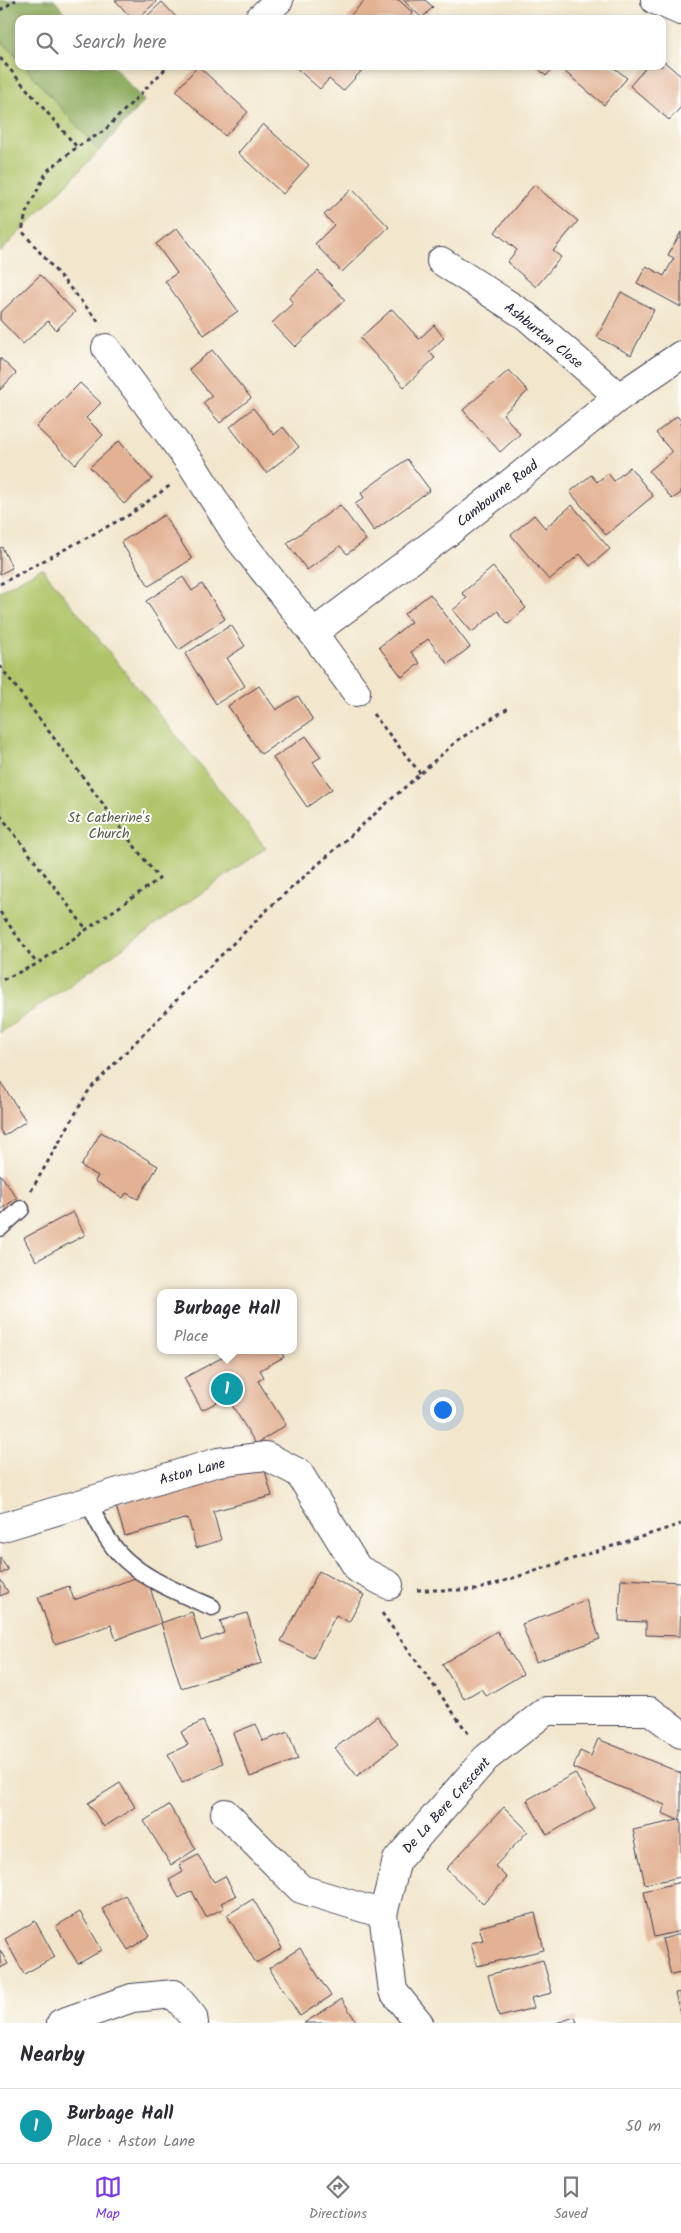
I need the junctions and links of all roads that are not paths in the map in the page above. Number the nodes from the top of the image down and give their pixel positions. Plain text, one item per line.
1 (279, 0) edge
2 (655, 0) edge
3 (681, 11) edge
4 (263, 15) edge
5 (441, 262) dead end
6 (106, 348) road end
7 (681, 355) edge
8 (619, 397) junction
9 (314, 633) junction
10 (356, 692) road end
11 (21, 1209) road end
12 (0, 1228) edge
13 (88, 1502) junction
14 (0, 1528) edge
15 (384, 1597) road end
16 (212, 1607) dead end
17 (681, 1734) edge
18 (224, 1813) dead end
19 (383, 1914) junction
20 (61, 2023) edge
21 (194, 2023) edge
22 (420, 2023) edge

1 - 4 street
2 - 3 street
5 - 8 street, Ashburton Close
6 - 9 street
7 - 8 street, Cambourne Road
8 - 9 street, Cambourne Road
9 - 10 street
11 - 12 lane
13 - 14 street, Aston Lane
13 - 15 street, Aston Lane
13 - 16 lane
17 - 19 street, De La Bere Crescent
18 - 19 street
19 - 22 street, De La Bere Crescent
20 - 21 street

